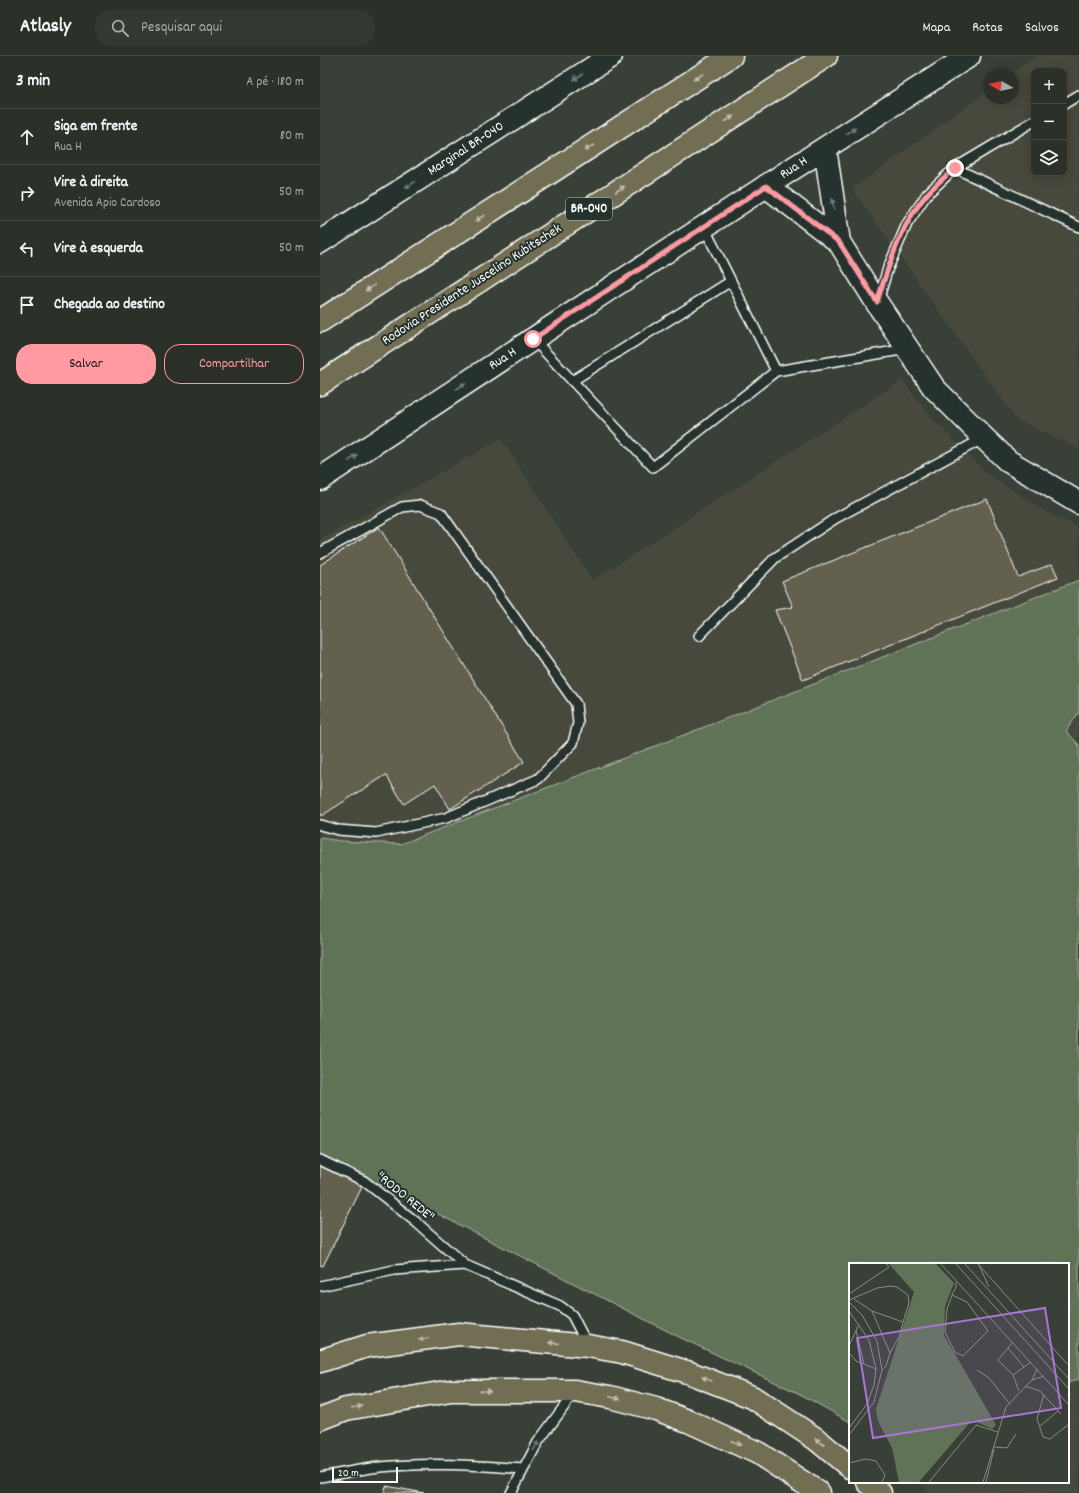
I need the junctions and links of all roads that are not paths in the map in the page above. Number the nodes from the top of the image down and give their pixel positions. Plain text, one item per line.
1 (611, 56) edge
2 (731, 56) edge
3 (826, 56) edge
4 (969, 56) edge
5 (1079, 95) edge
6 (1067, 102) edge
7 (1031, 123) edge
8 (824, 148) junction
9 (955, 168) junction
10 (766, 186) junction
11 (704, 227) junction
12 (1079, 227) edge
13 (320, 242) edge
14 (839, 242) junction
15 (731, 281) junction
16 (877, 302) junction
17 (320, 321) edge
18 (533, 339) junction
19 (908, 349) junction
20 (776, 371) junction
21 (572, 381) junction
22 (320, 384) edge
23 (984, 438) junction
24 (320, 479) edge
25 (1079, 503) edge
26 (320, 553) edge
27 (699, 636) dead end
28 (320, 824) edge
29 (320, 1160) edge
30 (466, 1265) junction
31 (320, 1286) edge
32 (588, 1346) junction
33 (320, 1361) edge
34 (575, 1391) junction
35 (320, 1419) edge
36 (849, 1466) edge
37 (524, 1469) junction
38 (320, 1478) edge
39 (869, 1483) edge
40 (511, 1493) edge
41 (819, 1493) edge
42 (880, 1493) edge

1 -> 13 main road, Marginal BR-040
2 -> 17 highway
22 -> 3 highway, Rodovia Presidente Juscelino Kubitschek / BR-040
8 -> 4 main road, Rua H
5 - 6 lane
7 - 9 lane
8 - 10 main road, Rua H
14 -> 8 main road
9 - 12 lane
9 - 16 lane
10 - 11 main road, Rua H
10 - 14 main road
11 - 15 lane
11 - 18 main road, Rua H
14 - 16 main road
15 - 20 lane
15 - 21 lane
16 - 19 main road
18 - 21 lane
24 -> 18 main road, Rua H
19 - 20 lane
19 - 23 main road
20 - 21 lane
23 - 25 main road
23 - 27 lane
26 - 28 lane
29 - 30 lane, "RODO REDE"
30 - 31 lane, "RODO REDE"
30 - 32 lane, "RODO REDE"
32 -> 33 highway
36 -> 32 highway
35 -> 34 highway
37 -> 34 lane
34 -> 41 highway
37 - 38 lane
37 - 40 lane
39 - 42 highway

